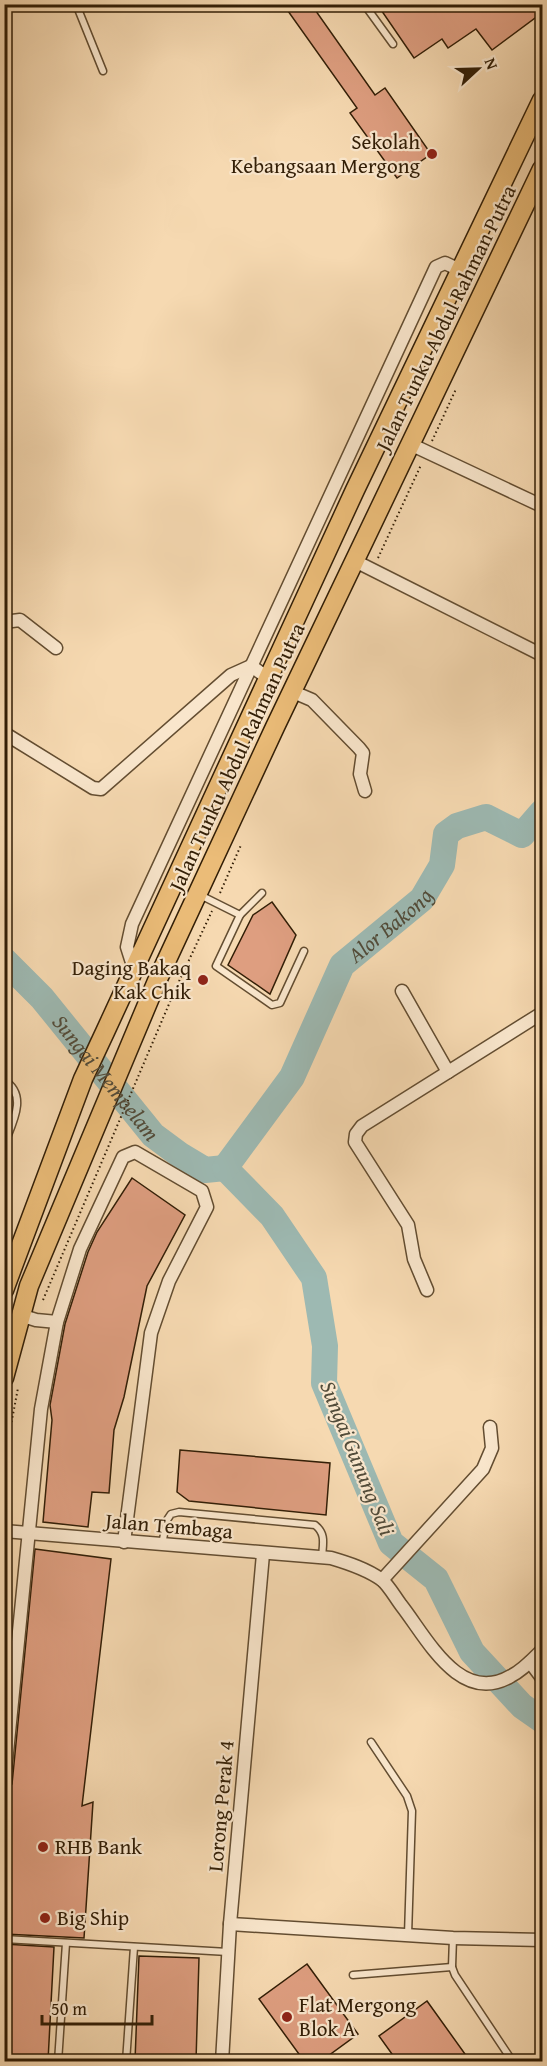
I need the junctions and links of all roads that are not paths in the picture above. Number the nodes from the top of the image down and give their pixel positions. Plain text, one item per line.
1 (76, 4) edge
2 (364, 4) edge
3 (393, 44) dead end
4 (103, 71) dead end
5 (543, 100) edge
6 (543, 169) edge
7 (462, 271) junction
8 (410, 444) junction
9 (543, 506) edge
10 (355, 561) junction
11 (4, 622) edge
12 (56, 648) dead end
13 (543, 655) edge
14 (251, 666) junction
15 (268, 678) junction
16 (291, 691) junction
17 (4, 733) edge
18 (365, 791) dead end
19 (262, 893) dead end
20 (197, 894) junction
21 (240, 915) junction
22 (303, 951) dead end
23 (134, 969) junction
24 (402, 992) dead end
25 (543, 1013) edge
26 (448, 1072) junction
27 (4, 1080) edge
28 (4, 1145) edge
29 (4, 1290) edge
30 (428, 1290) dead end
31 (20, 1315) junction
32 (57, 1322) junction
33 (4, 1378) edge
34 (490, 1427) dead end
35 (4, 1531) edge
36 (29, 1533) junction
37 (124, 1542) junction
38 (162, 1546) junction
39 (262, 1554) junction
40 (326, 1558) junction
41 (382, 1580) junction
42 (543, 1650) edge
43 (530, 1662) junction
44 (543, 1678) edge
45 (371, 1742) dead end
46 (4, 1783) edge
47 (230, 1924) junction
48 (408, 1935) junction
49 (453, 1938) junction
50 (4, 1940) edge
51 (543, 1940) edge
52 (66, 1943) junction
53 (134, 1947) junction
54 (228, 1952) junction
55 (452, 1967) junction
56 (353, 1975) dead end
57 (58, 2061) edge
58 (126, 2061) edge
59 (222, 2061) edge
60 (513, 2061) edge

1 - 4 lane
2 - 3 lane
5 - 7 main road, Jalan Tunku Abdul Rahman Putra
6 - 8 main road, Jalan Tunku Abdul Rahman Putra
7 - 14 street
7 - 15 main road, Jalan Tunku Abdul Rahman Putra
8 - 9 street
8 - 10 main road, Jalan Tunku Abdul Rahman Putra
10 - 13 street
10 - 16 main road, Jalan Tunku Abdul Rahman Putra
11 - 12 street
14 - 15 street
14 - 17 street
14 - 23 street
15 - 23 main road, Jalan Tunku Abdul Rahman Putra
16 - 18 street
16 - 20 main road, Jalan Tunku Abdul Rahman Putra
19 - 21 lane
20 - 21 lane
20 - 31 main road, Jalan Tunku Abdul Rahman Putra
21 - 22 lane
23 - 29 main road, Jalan Tunku Abdul Rahman Putra
24 - 26 street
25 - 26 street
26 - 30 street
27 - 28 lane
31 - 32 street
31 - 33 main road, Jalan Tunku Abdul Rahman Putra
32 - 36 street
32 - 37 street
34 - 41 street
35 - 36 street, Jalan Tembaga
36 - 37 street, Jalan Tembaga
36 - 46 street
37 - 38 street, Jalan Tembaga
38 - 39 street, Jalan Tembaga
38 - 40 lane
39 - 40 street, Jalan Tembaga
39 - 47 street, Lorong Perak 4
40 - 41 street, Jalan Tembaga
41 - 43 street
42 - 43 street
43 - 44 street
45 - 48 lane
47 - 48 street
47 - 54 street, Lorong Perak 4
48 - 49 street
49 - 51 street
49 - 55 lane
50 - 52 lane
52 - 53 lane
52 - 57 lane
53 - 54 lane
53 - 58 lane
54 - 59 street, Lorong Perak 4
55 - 56 lane
55 - 60 lane

